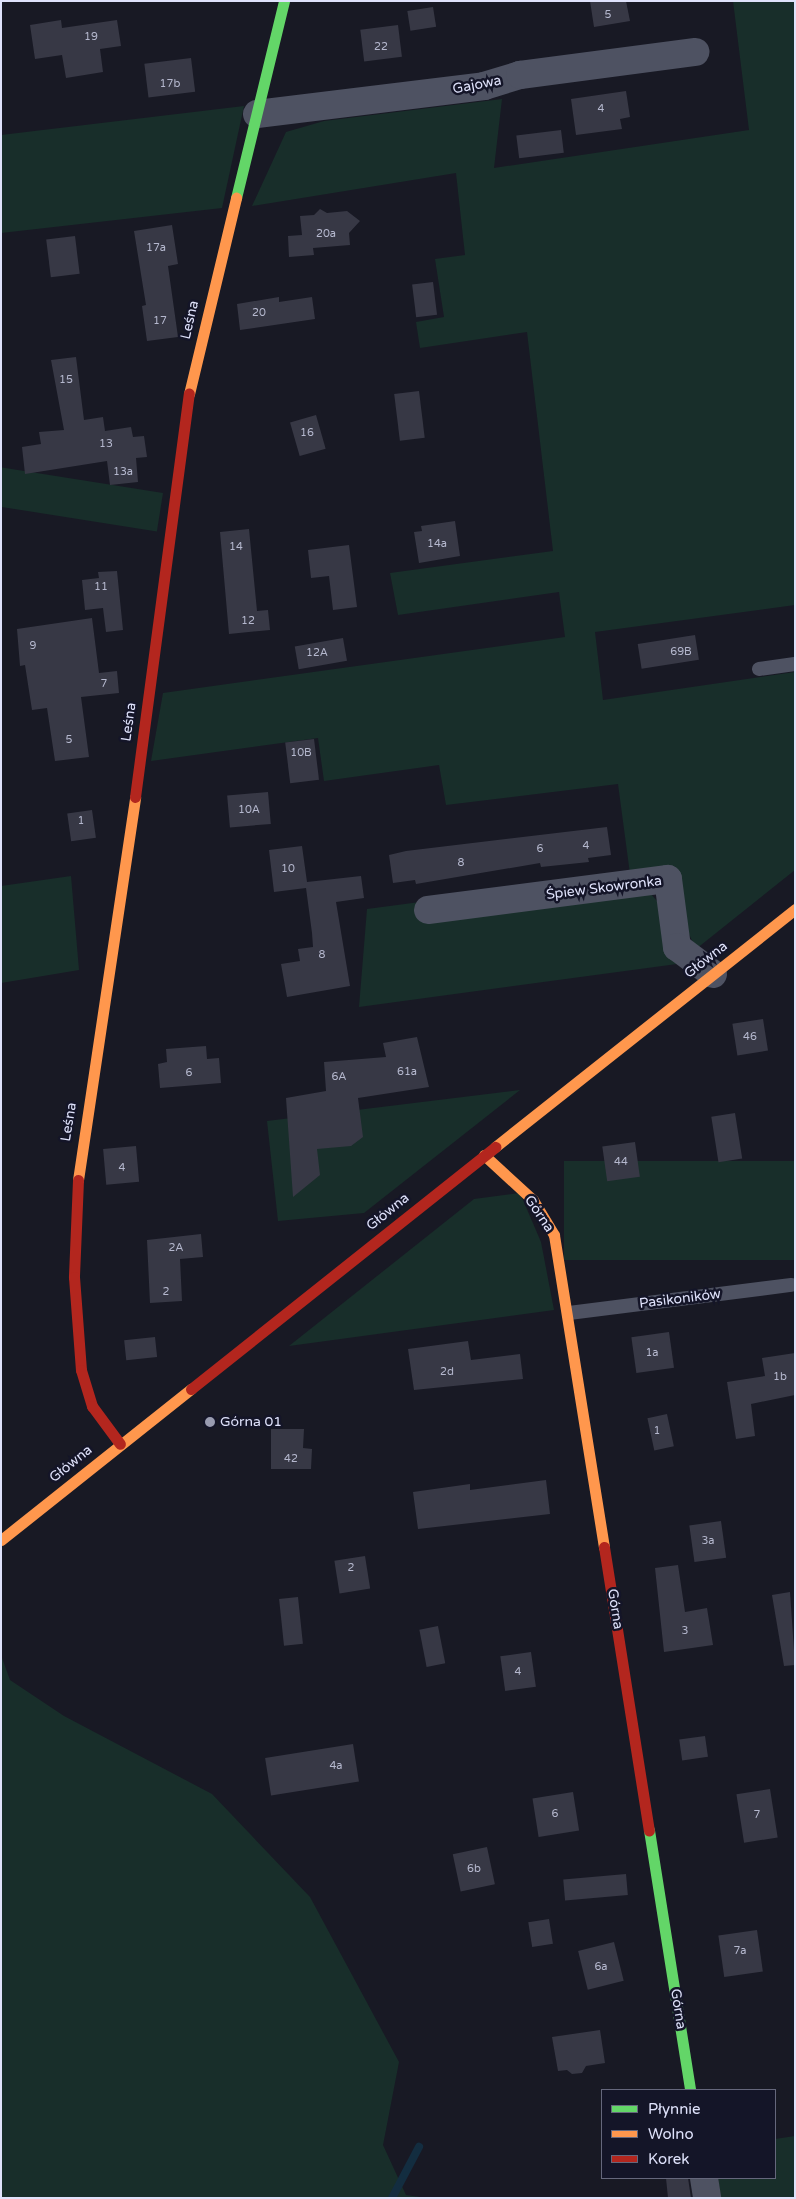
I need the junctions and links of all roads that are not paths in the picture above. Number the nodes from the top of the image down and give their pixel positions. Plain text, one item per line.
1 (284, 1) edge
2 (695, 52) dead end
3 (258, 114) junction
4 (795, 664) edge
5 (758, 669) dead end
6 (795, 909) edge
7 (428, 910) dead end
8 (713, 974) junction
9 (484, 1154) junction
10 (791, 1285) dead end
11 (569, 1313) junction
12 (120, 1444) junction
13 (1, 1540) edge
14 (690, 2089) edge
15 (704, 2179) edge
16 (707, 2198) edge

1 - 3 street, Leśna
2 - 3 street, Gajowa
3 - 12 street, Leśna
4 - 5 lane
6 - 8 street, Główna
7 - 8 street, Śpiew Skowronka
8 - 9 street, Główna
9 - 11 street, Górna
9 - 12 street, Główna
10 - 11 lane, Pasikoników
11 - 14 street, Górna
12 - 13 street, Główna
15 - 16 street

